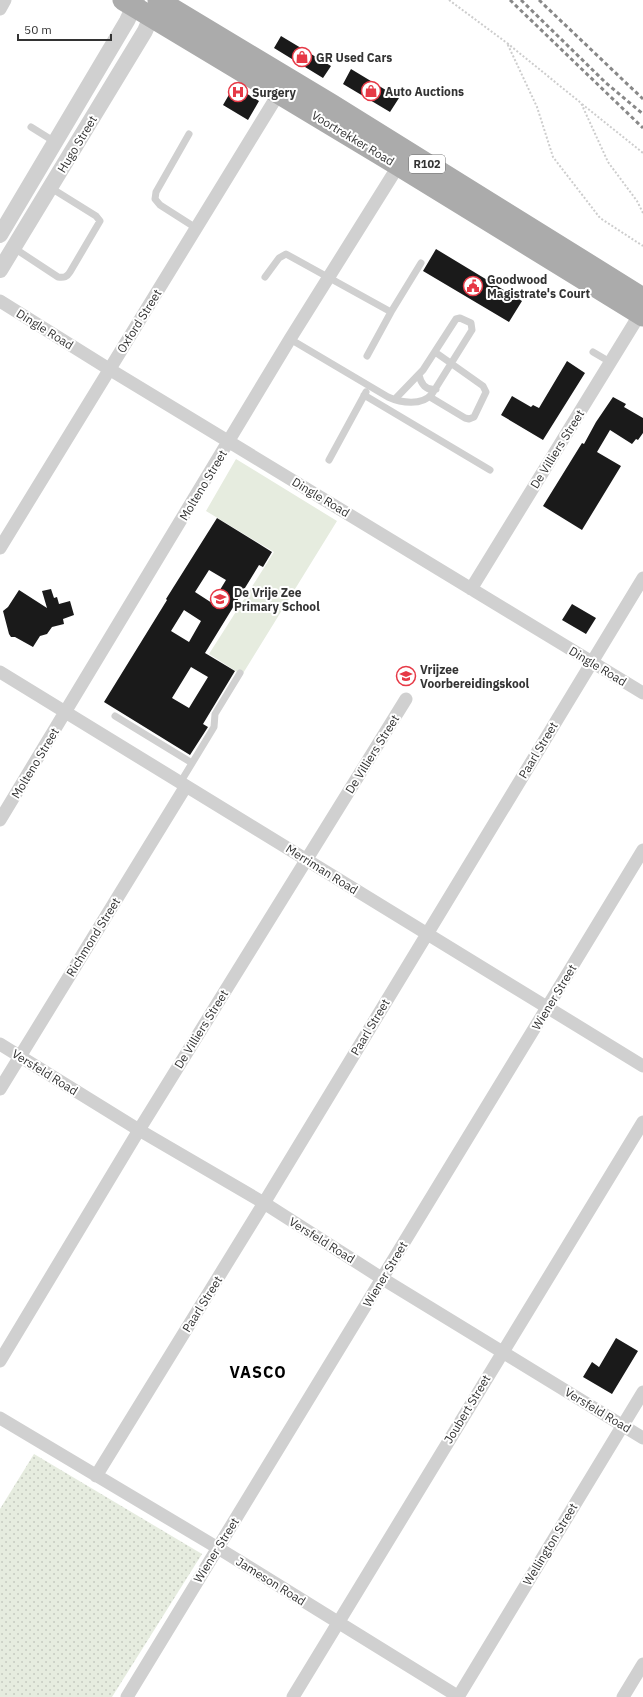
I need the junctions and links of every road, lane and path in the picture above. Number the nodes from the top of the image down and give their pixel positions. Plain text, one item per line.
1 (5, 0) edge
2 (449, 0) edge
3 (144, 4) edge
4 (0, 9) edge
5 (507, 43) junction
6 (279, 93) junction
7 (581, 103) junction
8 (31, 127) dead end
9 (189, 134) dead end
10 (55, 142) junction
11 (643, 153) edge
12 (402, 158) junction
13 (51, 188) junction
14 (643, 214) edge
15 (196, 228) junction
16 (0, 235) edge
17 (643, 246) edge
18 (14, 248) junction
19 (421, 263) dead end
20 (0, 270) edge
21 (265, 277) dead end
22 (329, 277) junction
23 (0, 301) edge
24 (642, 309) edge
25 (391, 312) junction
26 (290, 339) junction
27 (435, 352) junction
28 (593, 352) dead end
29 (367, 356) dead end
30 (610, 362) junction
31 (452, 364) junction
32 (109, 369) junction
33 (419, 375) junction
34 (370, 386) junction
35 (436, 389) junction
36 (364, 395) junction
37 (430, 397) junction
38 (395, 399) junction
39 (229, 442) junction
40 (329, 460) dead end
41 (490, 470) dead end
42 (0, 548) edge
43 (643, 578) edge
44 (471, 589) junction
45 (592, 662) junction
46 (0, 672) edge
47 (240, 673) dead end
48 (643, 693) edge
49 (406, 699) dead end
50 (66, 713) junction
51 (115, 716) dead end
52 (192, 763) junction
53 (183, 784) junction
54 (0, 820) edge
55 (643, 850) edge
56 (307, 860) junction
57 (426, 934) junction
58 (548, 1007) junction
59 (0, 1044) edge
60 (20, 1056) junction
61 (643, 1066) edge
62 (0, 1089) edge
63 (643, 1122) edge
64 (139, 1130) junction
65 (264, 1204) junction
66 (383, 1279) junction
67 (502, 1351) junction
68 (0, 1361) edge
69 (643, 1392) edge
70 (0, 1418) edge
71 (623, 1425) junction
72 (643, 1438) edge
73 (96, 1476) junction
74 (218, 1548) junction
75 (338, 1622) junction
76 (643, 1664) edge
77 (127, 1697) edge
78 (293, 1697) edge
79 (458, 1697) edge
80 (623, 1697) edge

1 - 4 street
2 - 5 path
3 - 6 main road, Voortrekker Road / R102
3 - 10 street, Hugo Street
3 - 12 main road, Voortrekker Road / R102
3 - 13 street, Hugo Street
5 - 7 path
5 - 17 path
6 - 12 main road, Voortrekker Road / R102
6 - 15 street, Oxford Street
7 - 11 path
7 - 14 path
8 - 10 lane
9 - 15 lane
10 - 16 street, Hugo Street
12 - 22 street, Molteno Street
12 - 24 main road, Voortrekker Road / R102
13 - 18 street, Hugo Street
13 - 18 lane
15 - 32 street, Oxford Street
18 - 20 street, Hugo Street
19 - 25 lane
21 - 22 lane
22 - 25 lane
22 - 26 street, Molteno Street
23 - 32 street, Dingle Road
24 - 30 street, De Villiers Street
25 - 29 lane
26 - 34 lane
26 - 39 street, Molteno Street
27 - 31 lane
27 - 31 lane
27 - 33 lane
28 - 30 lane
30 - 44 street, De Villiers Street
31 - 35 lane
31 - 37 lane
32 - 39 street, Dingle Road
32 - 42 street, Oxford Street
33 - 35 lane
33 - 38 lane
34 - 36 lane
34 - 38 lane
35 - 37 lane
36 - 40 lane
36 - 41 lane
37 - 38 lane
39 - 44 street, Dingle Road
39 - 50 street, Molteno Street
43 - 45 street, Paarl Street
44 - 45 street, Dingle Road
45 - 48 street, Dingle Road
45 - 57 street, Paarl Street
46 - 50 street, Merriman Road
47 - 52 lane
49 - 56 street, De Villiers Street
50 - 53 street, Merriman Road
50 - 54 street, Molteno Street
51 - 52 lane
52 - 53 lane
53 - 56 street, Merriman Road
53 - 60 street, Richmond Street
55 - 58 street, Wiener Street
56 - 57 street, Merriman Road
56 - 64 street, De Villiers Street
57 - 58 street, Merriman Road
57 - 65 street, Paarl Street
58 - 61 street, Merriman Road
58 - 66 street, Wiener Street
59 - 60 street, Versfeld Road
60 - 62 street, Richmond Street
60 - 64 street, Versfeld Road
63 - 67 street, Joubert Street
64 - 65 street, Versfeld Road
64 - 68 street, De Villiers Street
65 - 66 street, Versfeld Road
65 - 73 street, Paarl Street
66 - 67 street, Versfeld Road
66 - 74 street, Wiener Street
67 - 71 street, Versfeld Road
67 - 75 street, Joubert Street
69 - 71 street, Wellington Street
70 - 73 street, Jameson Road
71 - 72 street, Versfeld Road
71 - 79 street, Wellington Street
73 - 74 street, Jameson Road
74 - 75 street, Jameson Road
74 - 77 street, Wiener Street
75 - 78 street, Joubert Street
75 - 79 street, Jameson Road
76 - 80 street

